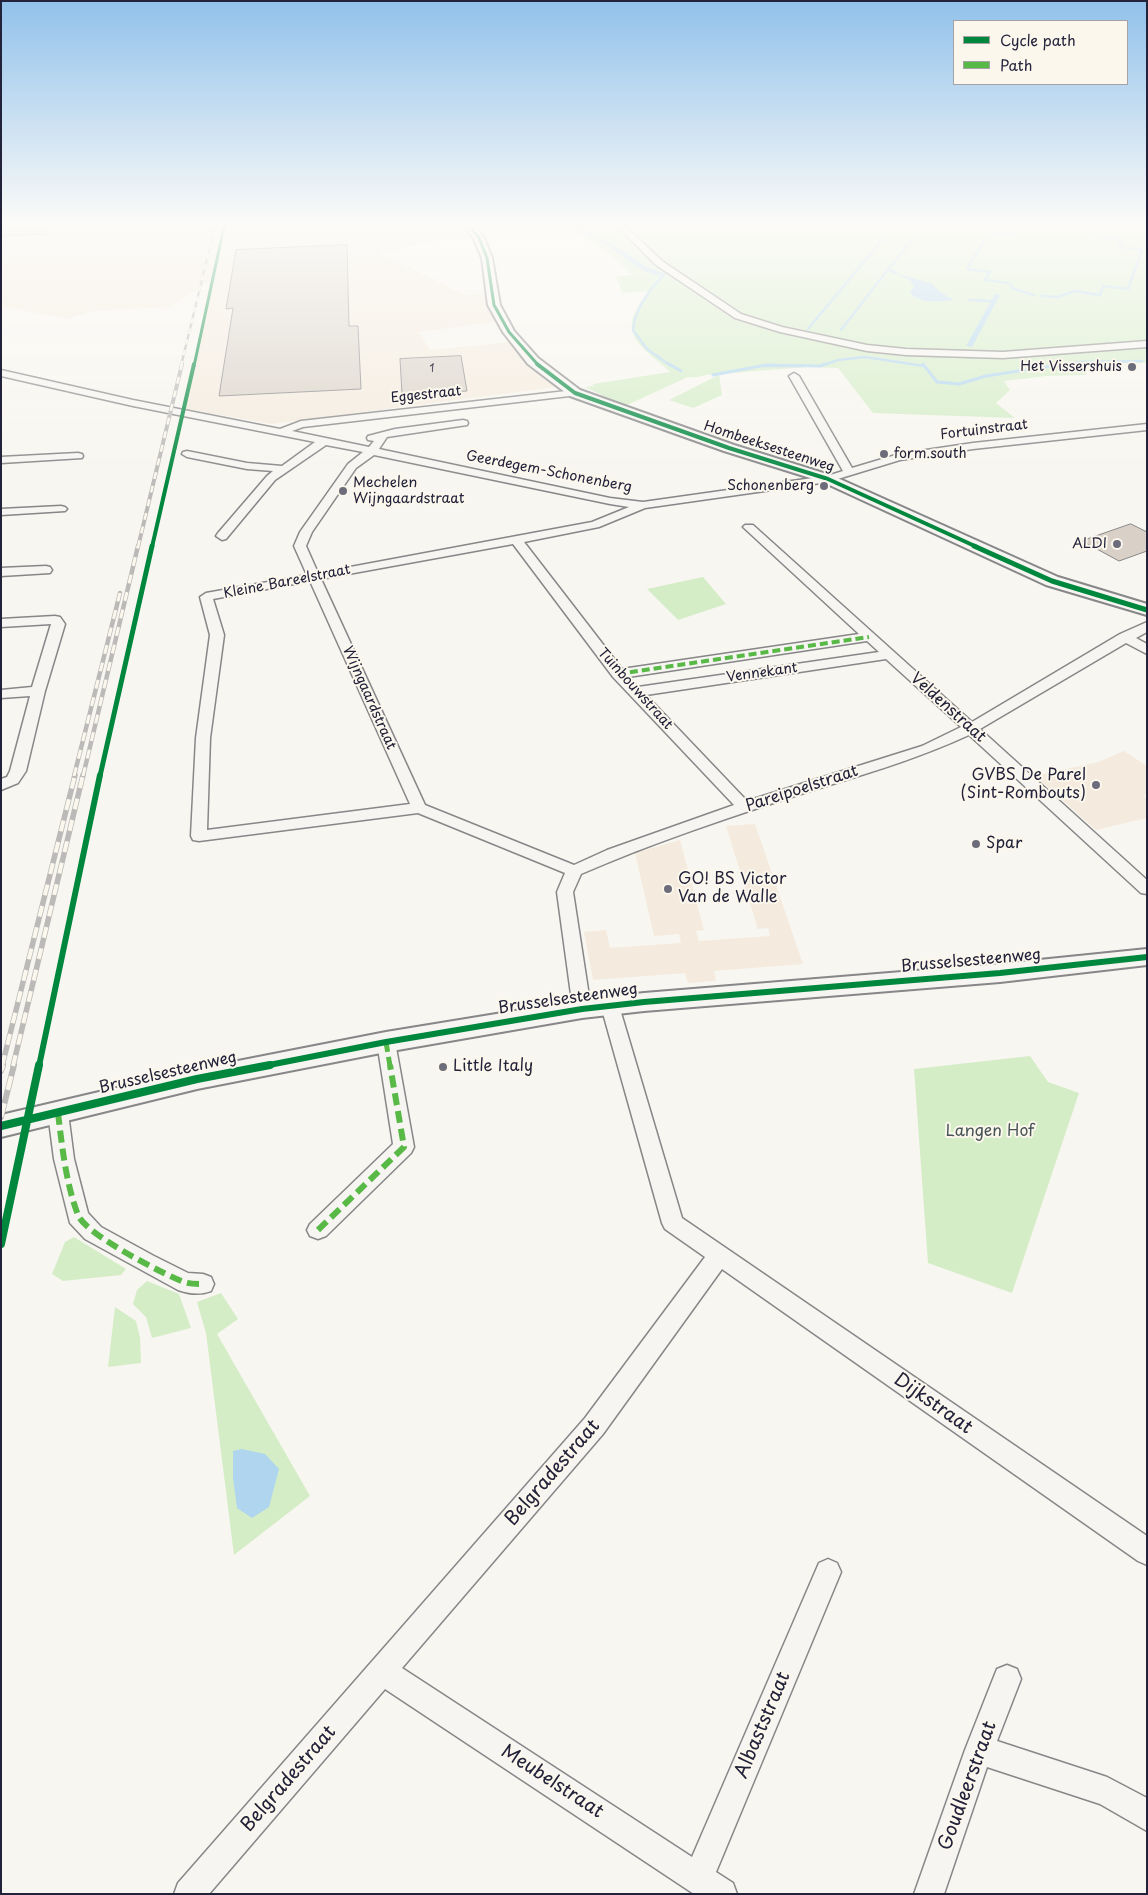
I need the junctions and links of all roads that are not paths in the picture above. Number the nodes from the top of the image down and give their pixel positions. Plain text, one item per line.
1 (497, 310) edge
2 (730, 310) edge
3 (1145, 346) edge
4 (1, 373) edge
5 (794, 376) dead end
6 (575, 392) junction
7 (463, 423) dead end
8 (1147, 427) edge
9 (281, 432) junction
10 (383, 436) junction
11 (324, 441) junction
12 (342, 444) junction
13 (372, 451) junction
14 (187, 454) dead end
15 (78, 456) dead end
16 (1, 460) edge
17 (284, 469) junction
18 (848, 471) junction
19 (828, 479) junction
20 (643, 505) junction
21 (61, 509) dead end
22 (1, 512) edge
23 (749, 527) dead end
24 (222, 536) dead end
25 (516, 539) junction
26 (46, 570) dead end
27 (1, 572) edge
28 (314, 577) junction
29 (1147, 610) edge
30 (1, 623) edge
31 (1147, 626) edge
32 (869, 637) junction
33 (1125, 637) junction
34 (1147, 650) edge
35 (888, 655) junction
36 (618, 674) junction
37 (38, 691) junction
38 (636, 692) junction
39 (1, 694) edge
40 (971, 728) junction
41 (1, 785) edge
42 (744, 807) junction
43 (419, 808) junction
44 (574, 871) junction
45 (1147, 889) edge
46 (1147, 957) edge
47 (610, 1006) junction
48 (582, 1009) junction
49 (386, 1042) junction
50 (58, 1113) junction
51 (1, 1126) edge
52 (318, 1230) dead end
53 (720, 1255) junction
54 (203, 1284) dead end
55 (1147, 1552) edge
56 (828, 1572) dead end
57 (382, 1670) junction
58 (1007, 1679) dead end
59 (979, 1750) junction
60 (1147, 1816) edge
61 (698, 1878) junction
62 (189, 1894) edge
63 (722, 1894) edge
64 (930, 1894) edge

1 - 6 main road, Hombeeksesteenweg
2 - 3 street
4 - 9 street, Geerdegem-Schonenberg
5 - 18 street
6 - 9 street, Eggestraat
6 - 19 main road, Hombeeksesteenweg
7 - 10 street
8 - 18 street, Fortuinstraat
9 - 11 street, Geerdegem-Schonenberg
10 - 12 street
10 - 13 street, Wijngaardstraat
11 - 12 street, Geerdegem-Schonenberg
11 - 17 street
12 - 13 street, Geerdegem-Schonenberg
13 - 20 street, Geerdegem-Schonenberg
13 - 28 street, Wijngaardstraat
14 - 17 street
15 - 16 street
17 - 24 street
18 - 19 street, Fortuinstraat
19 - 20 street, Geerdegem-Schonenberg
19 - 29 main road, Hombeeksesteenweg
20 - 25 street, Kleine Bareelstraat
21 - 22 street
23 - 32 street, Veldenstraat
25 - 28 street, Kleine Bareelstraat
25 - 36 street, Tuinbouwstraat
26 - 27 street
28 - 43 street, Wijngaardstraat
28 - 43 street, Kleine Bareelstraat
30 - 37 street
31 - 33 street, Pareipoelstraat
32 - 35 street, Veldenstraat
32 - 36 street, Vennekant
33 - 34 street
33 - 40 street, Pareipoelstraat
35 - 38 street, Vennekant
35 - 40 street, Veldenstraat
36 - 38 street, Tuinbouwstraat
37 - 39 street
37 - 41 street
38 - 42 street, Tuinbouwstraat
40 - 42 street, Pareipoelstraat
40 - 45 street, Veldenstraat
42 - 44 street, Pareipoelstraat
43 - 44 street
44 - 48 street
46 - 47 main road, Brusselsesteenweg
47 - 48 main road, Brusselsesteenweg
47 - 53 street
48 - 49 main road, Brusselsesteenweg
49 - 50 main road, Brusselsesteenweg
49 - 52 street
50 - 51 main road, Brusselsesteenweg
50 - 54 street
53 - 55 street, Dijkstraat
53 - 57 street, Belgradestraat
56 - 61 street, Albaststraat
57 - 61 street, Meubelstraat
57 - 62 street, Belgradestraat
58 - 59 street, Goudleerstraat
59 - 60 street
59 - 64 street, Goudleerstraat
61 - 63 street, Meubelstraat

